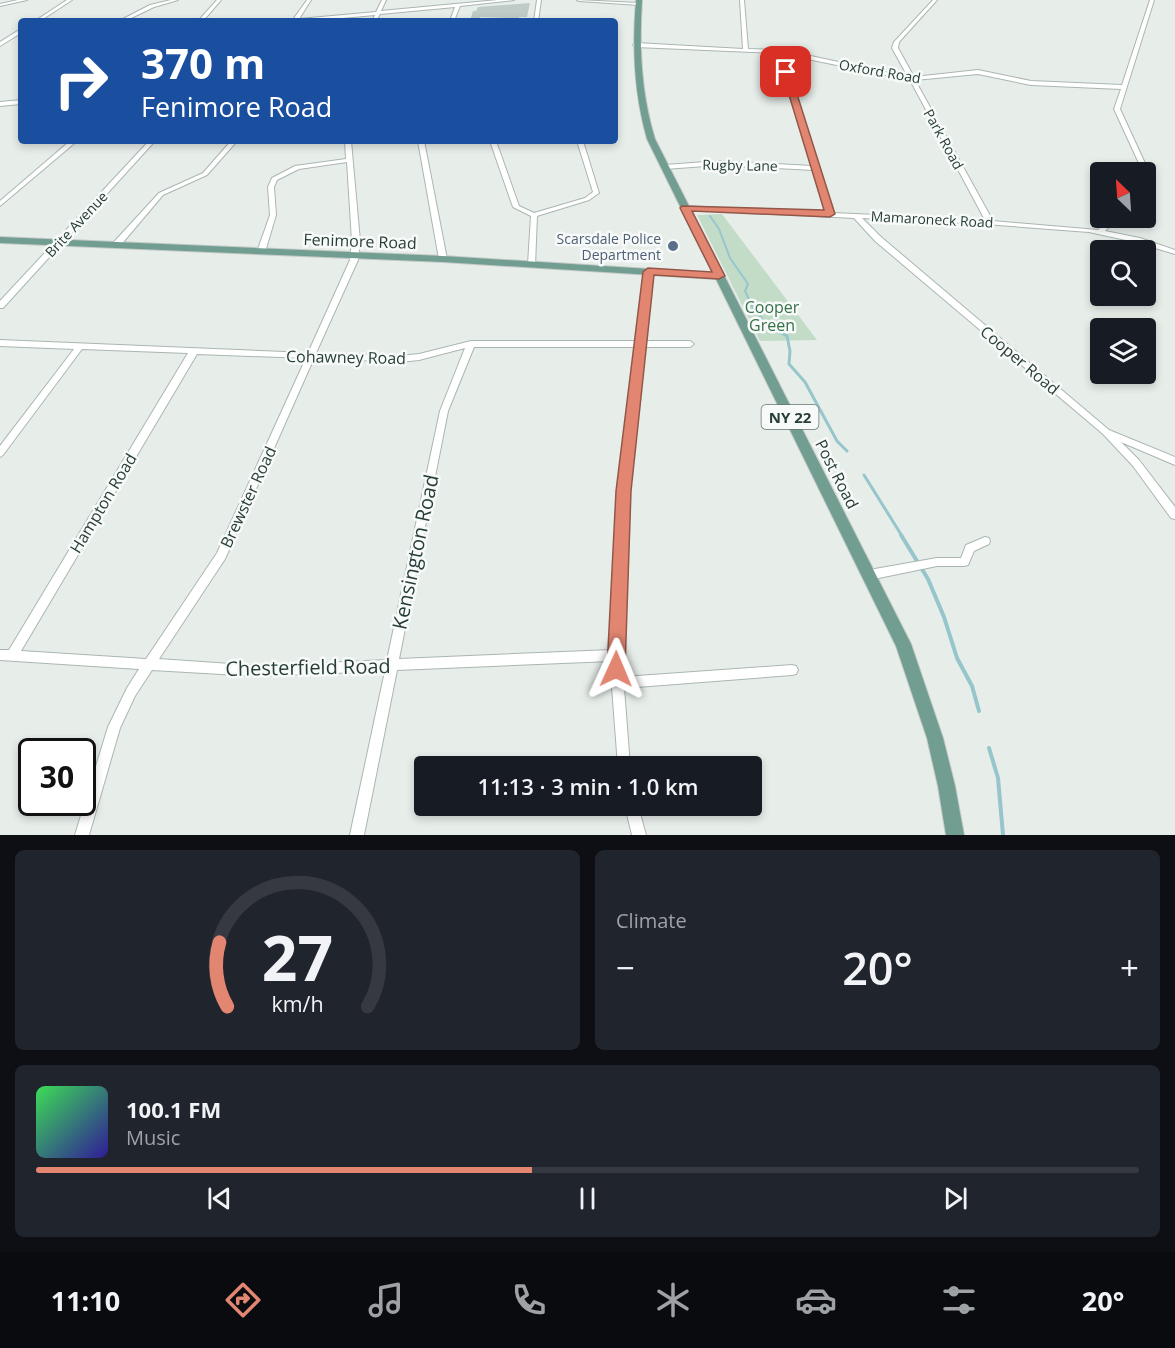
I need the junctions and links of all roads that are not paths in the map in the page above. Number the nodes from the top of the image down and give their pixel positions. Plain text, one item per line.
1 (26, 0) edge
2 (70, 0) edge
3 (176, 0) edge
4 (219, 0) edge
5 (309, 0) edge
6 (384, 0) edge
7 (512, 0) edge
8 (539, 0) edge
9 (579, 0) edge
10 (742, 0) edge
11 (935, 0) edge
12 (1152, 0) edge
13 (639, 2) edge
14 (0, 5) edge
15 (458, 5) junction
16 (378, 13) junction
17 (42, 18) edge
18 (127, 18) edge
19 (202, 18) edge
20 (297, 18) edge
21 (326, 18) edge
22 (376, 18) edge
23 (453, 18) edge
24 (536, 18) edge
25 (18, 34) edge
26 (0, 44) edge
27 (636, 45) junction
28 (746, 50) junction
29 (780, 52) junction
30 (911, 79) junction
31 (1123, 87) junction
32 (18, 102) edge
33 (0, 104) edge
34 (70, 144) edge
35 (149, 144) edge
36 (231, 144) edge
37 (348, 144) edge
38 (422, 144) edge
39 (494, 144) edge
40 (581, 144) edge
41 (350, 160) junction
42 (1141, 162) edge
43 (665, 167) junction
44 (816, 168) junction
45 (0, 204) edge
46 (685, 208) junction
47 (830, 214) junction
48 (534, 215) junction
49 (855, 215) junction
50 (990, 222) junction
51 (1104, 228) edge
52 (1101, 231) junction
53 (0, 240) edge
54 (58, 243) junction
55 (116, 245) junction
56 (261, 252) junction
57 (1175, 252) edge
58 (355, 255) junction
59 (443, 259) junction
60 (532, 264) junction
61 (648, 272) junction
62 (719, 276) junction
63 (0, 306) edge
64 (0, 343) edge
65 (471, 344) junction
66 (640, 344) junction
67 (690, 344) dead end
68 (80, 346) junction
69 (194, 351) junction
70 (312, 357) junction
71 (1106, 432) junction
72 (0, 453) edge
73 (1175, 461) edge
74 (1175, 515) edge
75 (984, 541) dead end
76 (869, 575) junction
77 (6, 655) edge
78 (616, 655) junction
79 (148, 664) junction
80 (391, 665) junction
81 (792, 670) dead end
82 (616, 683) junction
83 (623, 756) edge
84 (635, 816) edge
85 (82, 835) edge
86 (357, 835) edge
87 (639, 835) edge
88 (955, 835) edge

1 - 14 street
2 - 17 street
3 - 18 street
4 - 19 street
5 - 20 street
6 - 16 street
7 - 15 street
8 - 24 street
9 - 13 street
10 - 28 street
11 - 30 street, Park Road
12 - 31 street
13 - 27 main road, Post Road / NY 22
15 - 16 street
15 - 23 street
16 - 21 street
16 - 22 street
25 - 26 street
27 - 28 street, Oxford Road
27 - 43 main road, Post Road / NY 22
28 - 29 street, Oxford Road
29 - 30 street, Oxford Road
29 - 44 street
30 - 31 street, Oxford Road
30 - 50 street, Park Road
31 - 42 street
32 - 33 street
34 - 45 street
35 - 54 street, Brite Avenue
36 - 55 street
37 - 41 street, Brewster Road
38 - 59 street
39 - 48 street
40 - 48 street
41 - 56 street
41 - 58 street, Brewster Road
43 - 44 street, Rugby Lane
43 - 46 main road, Post Road / NY 22
44 - 47 street
46 - 47 street, Mamaroneck Road
46 - 62 main road, Post Road / NY 22
47 - 49 street, Mamaroneck Road
48 - 60 street
49 - 50 street, Mamaroneck Road
49 - 71 street, Cooper Road
50 - 52 street, Mamaroneck Road
51 - 52 street
52 - 57 street, Mamaroneck Road
53 - 54 main road, Fenimore Road
54 - 55 main road, Fenimore Road
54 - 63 street, Brite Avenue
55 - 56 main road, Fenimore Road
56 - 58 main road, Fenimore Road
58 - 59 main road, Fenimore Road
58 - 70 street, Brewster Road
59 - 60 main road, Fenimore Road
60 - 61 main road, Fenimore Road
61 - 62 main road, Fenimore Road
61 - 66 street
62 - 76 main road, Post Road / NY 22
64 - 68 street, Cohawney Road
65 - 66 street, Cohawney Road
65 - 70 street, Cohawney Road
65 - 80 street, Kensington Road
66 - 67 street, Cohawney Road
66 - 78 street
68 - 69 street, Cohawney Road
68 - 72 street
69 - 70 street, Cohawney Road
69 - 77 street, Hampton Road
70 - 79 street, Brewster Road
71 - 73 street
71 - 74 street, Cooper Road
75 - 76 street
76 - 88 main road, Post Road / NY 22
77 - 79 street, Chesterfield Road
78 - 80 street, Chesterfield Road
78 - 82 street
79 - 80 street, Chesterfield Road
79 - 85 street, Brewster Road
80 - 86 street, Kensington Road
81 - 82 street
82 - 83 street
84 - 87 street

